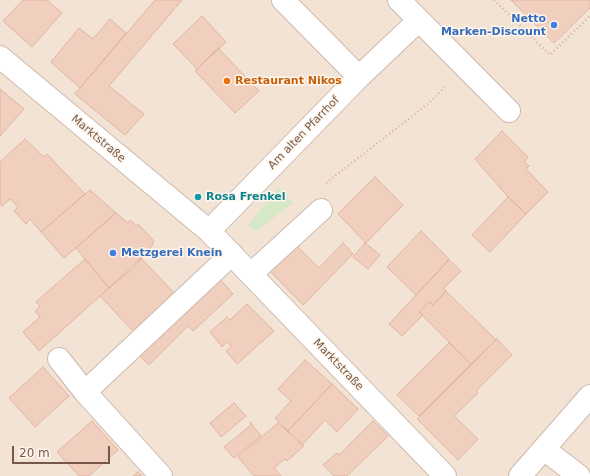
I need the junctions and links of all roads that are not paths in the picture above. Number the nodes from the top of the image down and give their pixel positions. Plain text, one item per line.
1 (283, 0) edge
2 (399, 0) edge
3 (419, 20) junction
4 (0, 57) edge
5 (359, 77) junction
6 (509, 111) dead end
7 (321, 210) dead end
8 (209, 231) junction
9 (232, 254) junction
10 (251, 274) junction
11 (59, 359) dead end
12 (85, 392) junction
13 (590, 396) edge
14 (544, 449) junction
15 (160, 476) edge
16 (445, 476) edge
17 (520, 476) edge
18 (579, 476) edge

1 - 5 street
2 - 3 street
3 - 5 street, Am alten Pfarrhof
3 - 6 street
4 - 8 street, Marktstraße
5 - 8 street, Am alten Pfarrhof
7 - 10 street
8 - 9 street, Marktstraße
9 - 10 street, Marktstraße
9 - 12 street
10 - 16 street, Marktstraße
11 - 12 street
12 - 15 street
13 - 14 street
14 - 17 street
14 - 18 street

